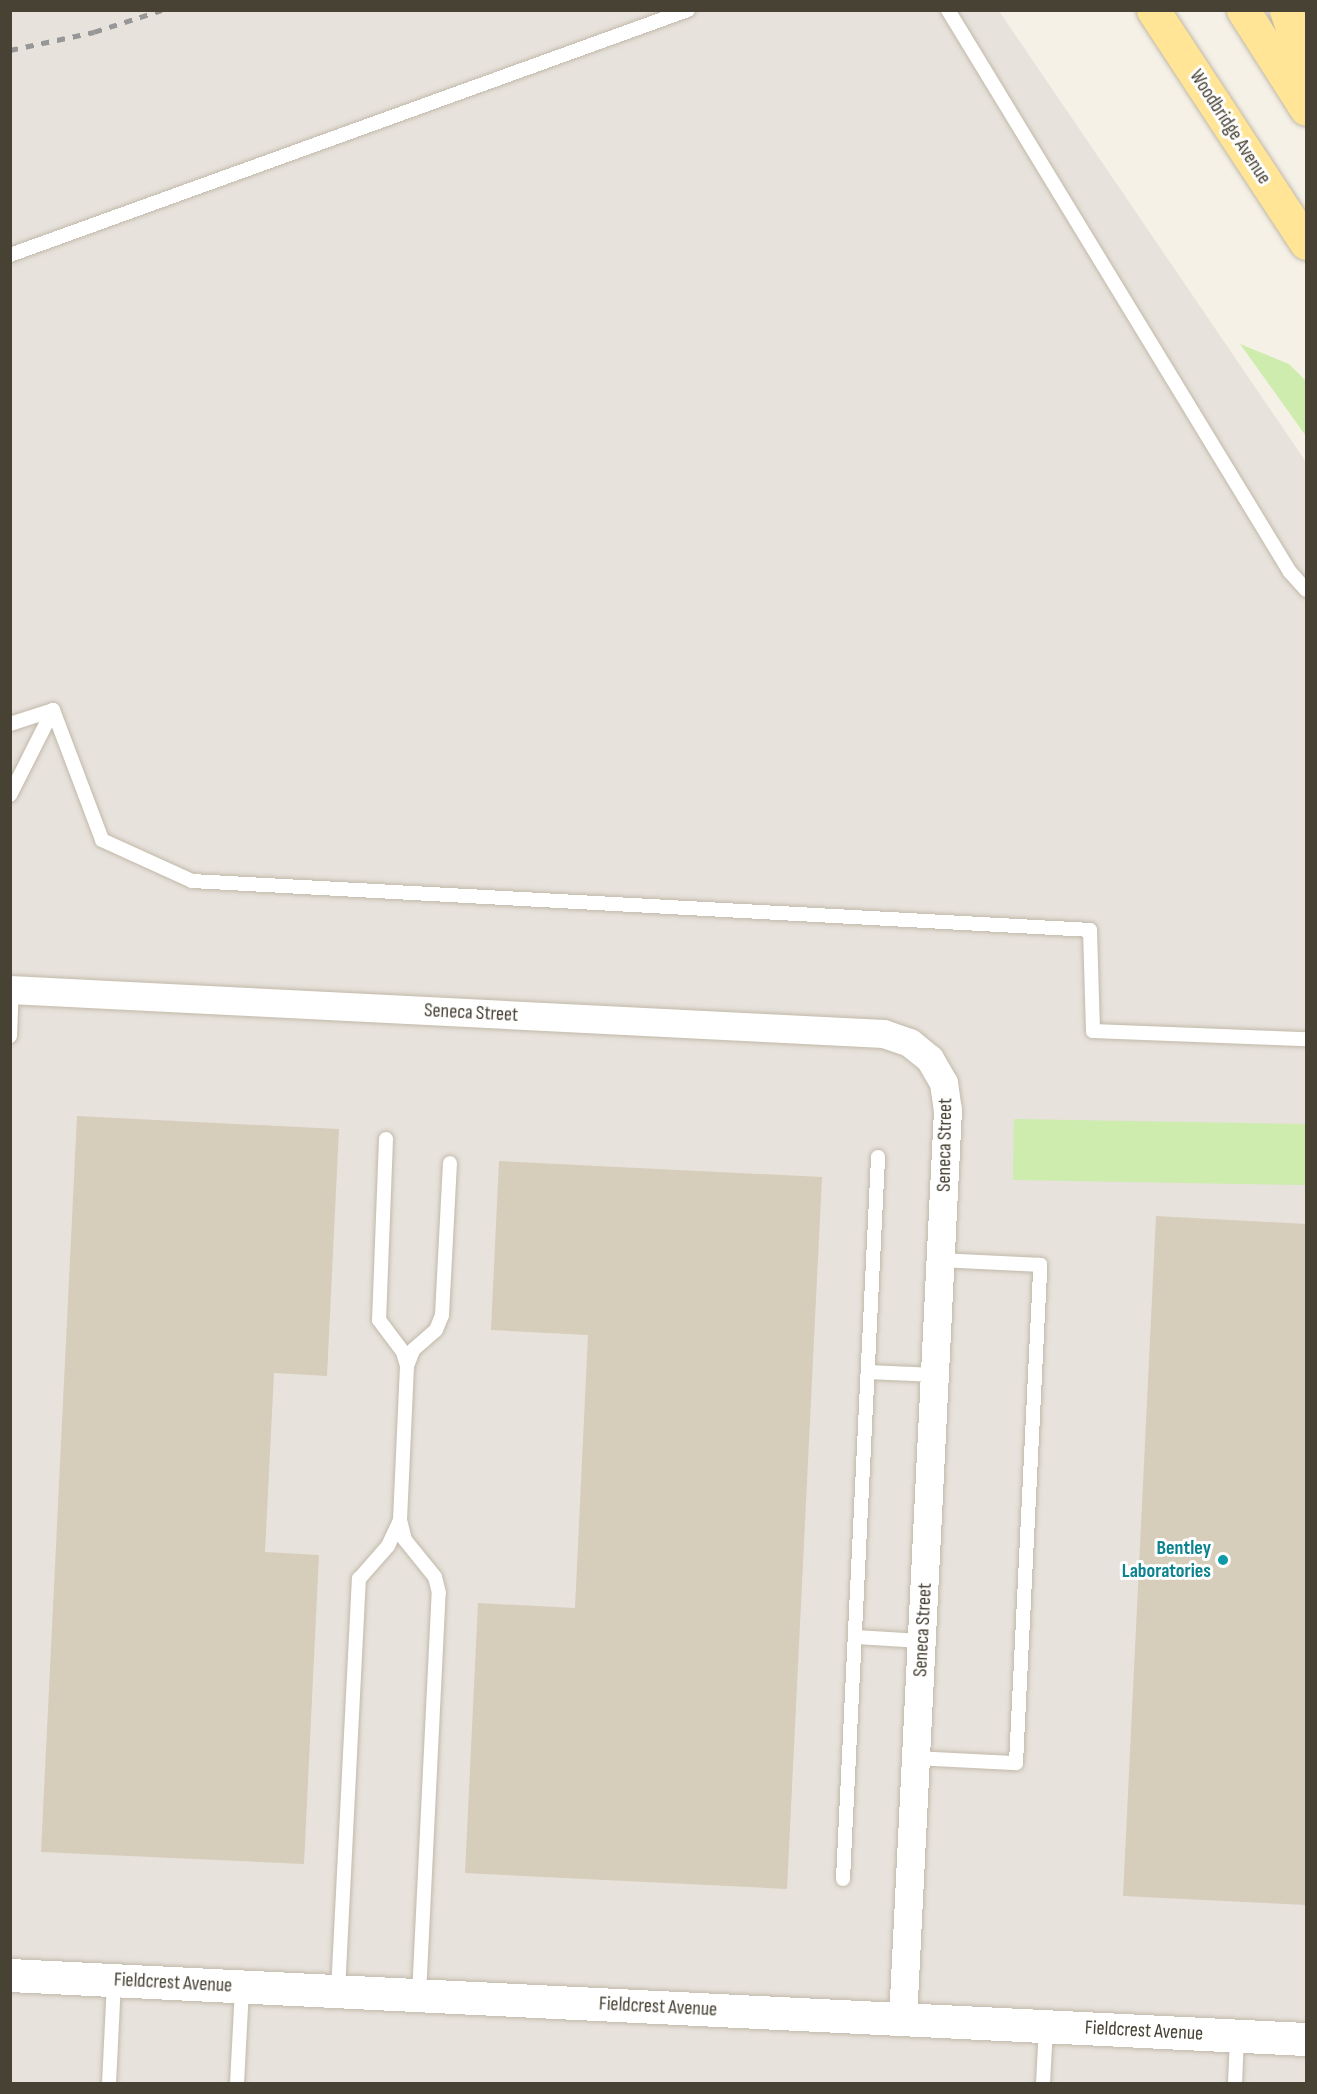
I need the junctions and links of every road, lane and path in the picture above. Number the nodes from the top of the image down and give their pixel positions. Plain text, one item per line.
1 (688, 10) edge
2 (948, 10) edge
3 (1153, 10) edge
4 (1243, 10) edge
5 (1286, 10) edge
6 (1306, 69) edge
7 (1306, 109) edge
8 (1306, 243) edge
9 (10, 255) edge
10 (1306, 590) edge
11 (53, 710) junction
12 (10, 724) edge
13 (10, 795) edge
14 (11, 987) edge
15 (10, 1036) edge
16 (1306, 1039) edge
17 (386, 1139) dead end
18 (878, 1157) dead end
19 (450, 1163) dead end
20 (941, 1260) junction
21 (407, 1366) junction
22 (868, 1372) junction
23 (935, 1375) junction
24 (400, 1520) junction
25 (855, 1637) junction
26 (922, 1641) junction
27 (916, 1758) junction
28 (843, 1879) dead end
29 (10, 1975) edge
30 (114, 1980) junction
31 (242, 1986) junction
32 (338, 1991) junction
33 (418, 1995) junction
34 (903, 2019) junction
35 (1046, 2026) junction
36 (1237, 2036) junction
37 (1306, 2039) edge
38 (109, 2084) edge
39 (237, 2084) edge
40 (1043, 2084) edge
41 (1235, 2084) edge

1 - 9 lane
2 - 10 lane
3 - 8 main road, Woodbridge Avenue
4 - 7 main road
5 - 6 main road
11 - 12 lane
11 - 13 lane
11 - 16 lane
14 - 15 lane
14 - 20 street, Seneca Street
17 - 21 lane
18 - 22 lane
19 - 21 lane
20 - 23 street, Seneca Street
20 - 27 lane
21 - 24 lane
22 - 23 lane
22 - 25 lane
23 - 26 street, Seneca Street
24 - 32 lane
24 - 33 lane
25 - 26 lane
25 - 28 lane
26 - 27 street, Seneca Street
27 - 34 street, Seneca Street
29 - 30 street, Fieldcrest Avenue
30 - 31 street, Fieldcrest Avenue
30 - 38 lane
31 - 32 street, Fieldcrest Avenue
31 - 39 lane
32 - 33 street, Fieldcrest Avenue
33 - 34 street, Fieldcrest Avenue
34 - 35 street, Fieldcrest Avenue
35 - 36 street, Fieldcrest Avenue
35 - 40 lane
36 - 37 street, Fieldcrest Avenue
36 - 41 lane

